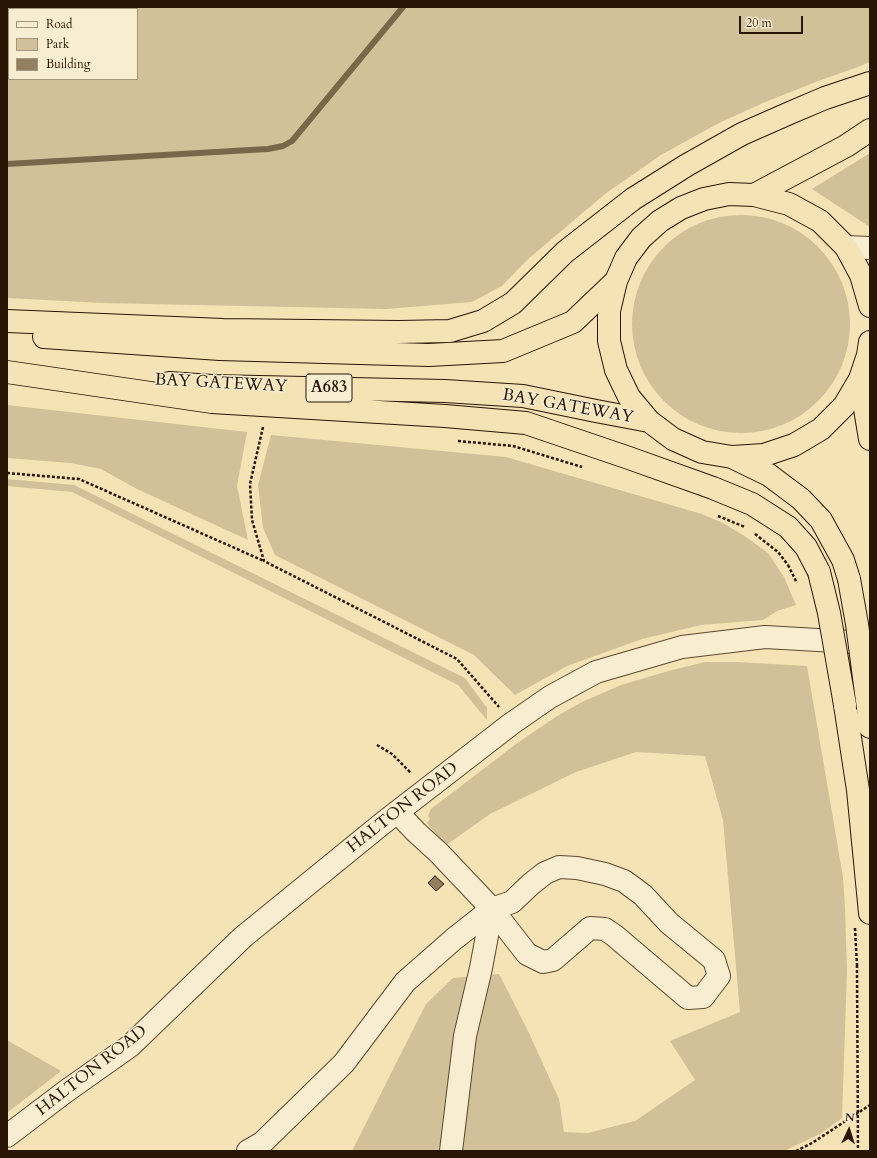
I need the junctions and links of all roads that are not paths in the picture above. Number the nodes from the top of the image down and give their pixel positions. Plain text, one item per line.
1 (870, 83) edge
2 (870, 130) edge
3 (754, 195) junction
4 (846, 247) junction
5 (870, 248) edge
6 (616, 281) junction
7 (870, 306) edge
8 (7, 321) edge
9 (7, 334) edge
10 (870, 342) edge
11 (7, 371) edge
12 (860, 379) junction
13 (649, 421) junction
14 (870, 439) edge
15 (732, 457) junction
16 (870, 643) edge
17 (869, 717) edge
18 (397, 812) junction
19 (492, 909) junction
20 (870, 913) edge
21 (7, 1136) edge
22 (248, 1151) edge
23 (451, 1151) edge

1 - 8 highway
2 - 3 highway
3 - 4 highway
3 - 6 highway
4 - 5 street
4 - 7 highway
6 - 9 highway, BAY GATEWAY / A683
6 - 13 highway
10 - 12 highway
11 - 13 highway, BAY GATEWAY / A683
11 - 20 highway, bridge
12 - 14 highway
12 - 15 highway
13 - 15 highway
15 - 17 highway, bridge
16 - 18 street, HALTON ROAD
18 - 19 street
18 - 21 street, HALTON ROAD
19 - 19 street
19 - 22 street
19 - 23 street

